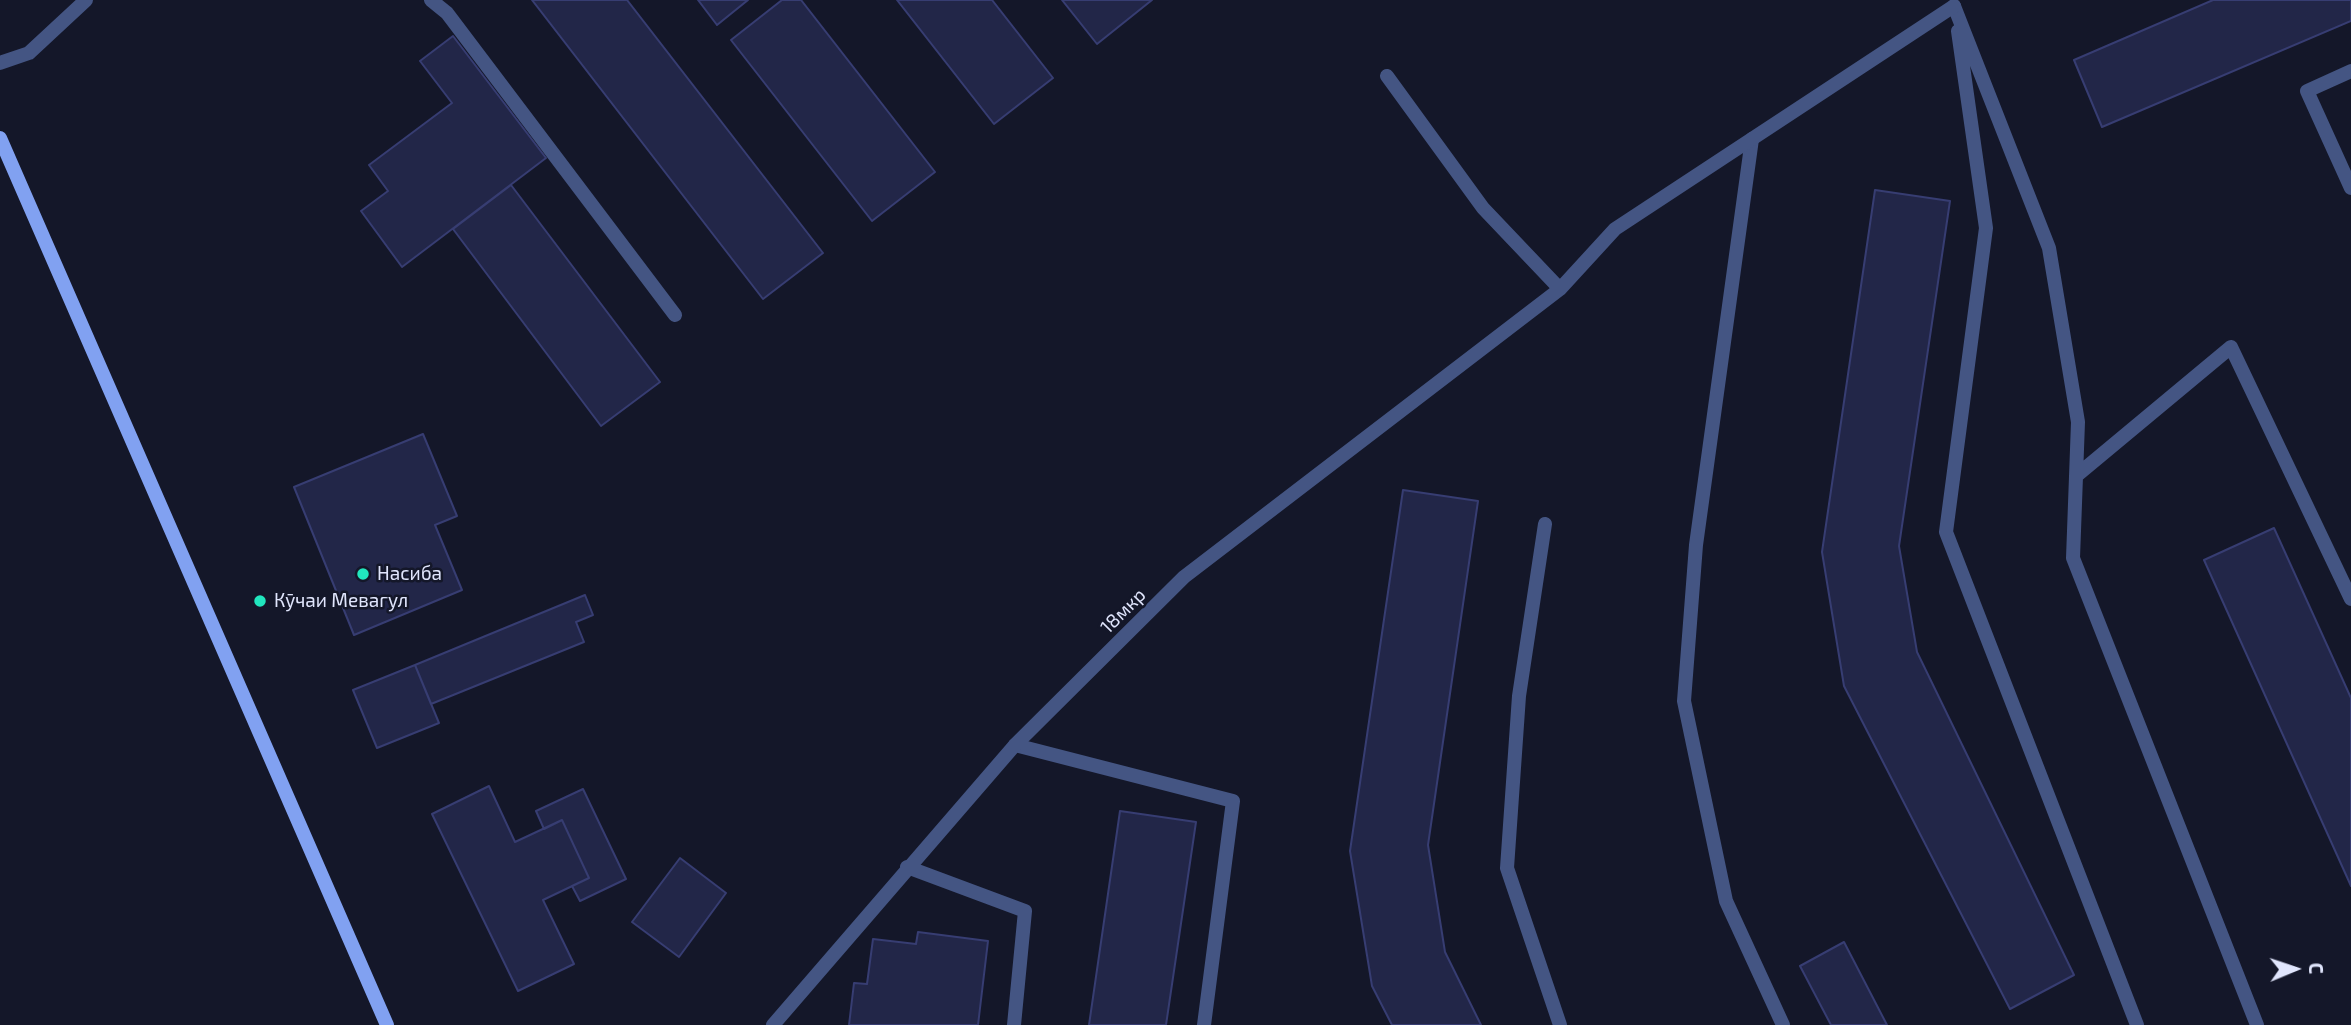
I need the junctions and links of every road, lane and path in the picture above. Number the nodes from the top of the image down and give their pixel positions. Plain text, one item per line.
1 (86, 0) edge
2 (431, 0) edge
3 (1958, 3) edge
4 (0, 63) edge
5 (2351, 71) edge
6 (1387, 76) dead end
7 (0, 138) edge
8 (1752, 139) junction
9 (2351, 188) edge
10 (1560, 289) junction
11 (676, 315) dead end
12 (2076, 477) junction
13 (1545, 524) dead end
14 (2351, 599) edge
15 (1015, 745) junction
16 (907, 867) junction
17 (387, 1025) edge
18 (773, 1025) edge
19 (1014, 1025) edge
20 (1204, 1025) edge
21 (1560, 1025) edge
22 (1783, 1025) edge
23 (2137, 1025) edge
24 (2257, 1025) edge

1 - 4 street
2 - 11 street
3 - 8 street, 18мкр
3 - 12 street
3 - 23 street
5 - 9 street
6 - 10 street
7 - 17 main road
8 - 10 street, 18мкр
8 - 22 street
10 - 15 street, 18мкр
12 - 14 street
12 - 24 street
13 - 21 street
15 - 16 street, 18мкр
15 - 20 street
16 - 18 street, 18мкр
16 - 19 street

